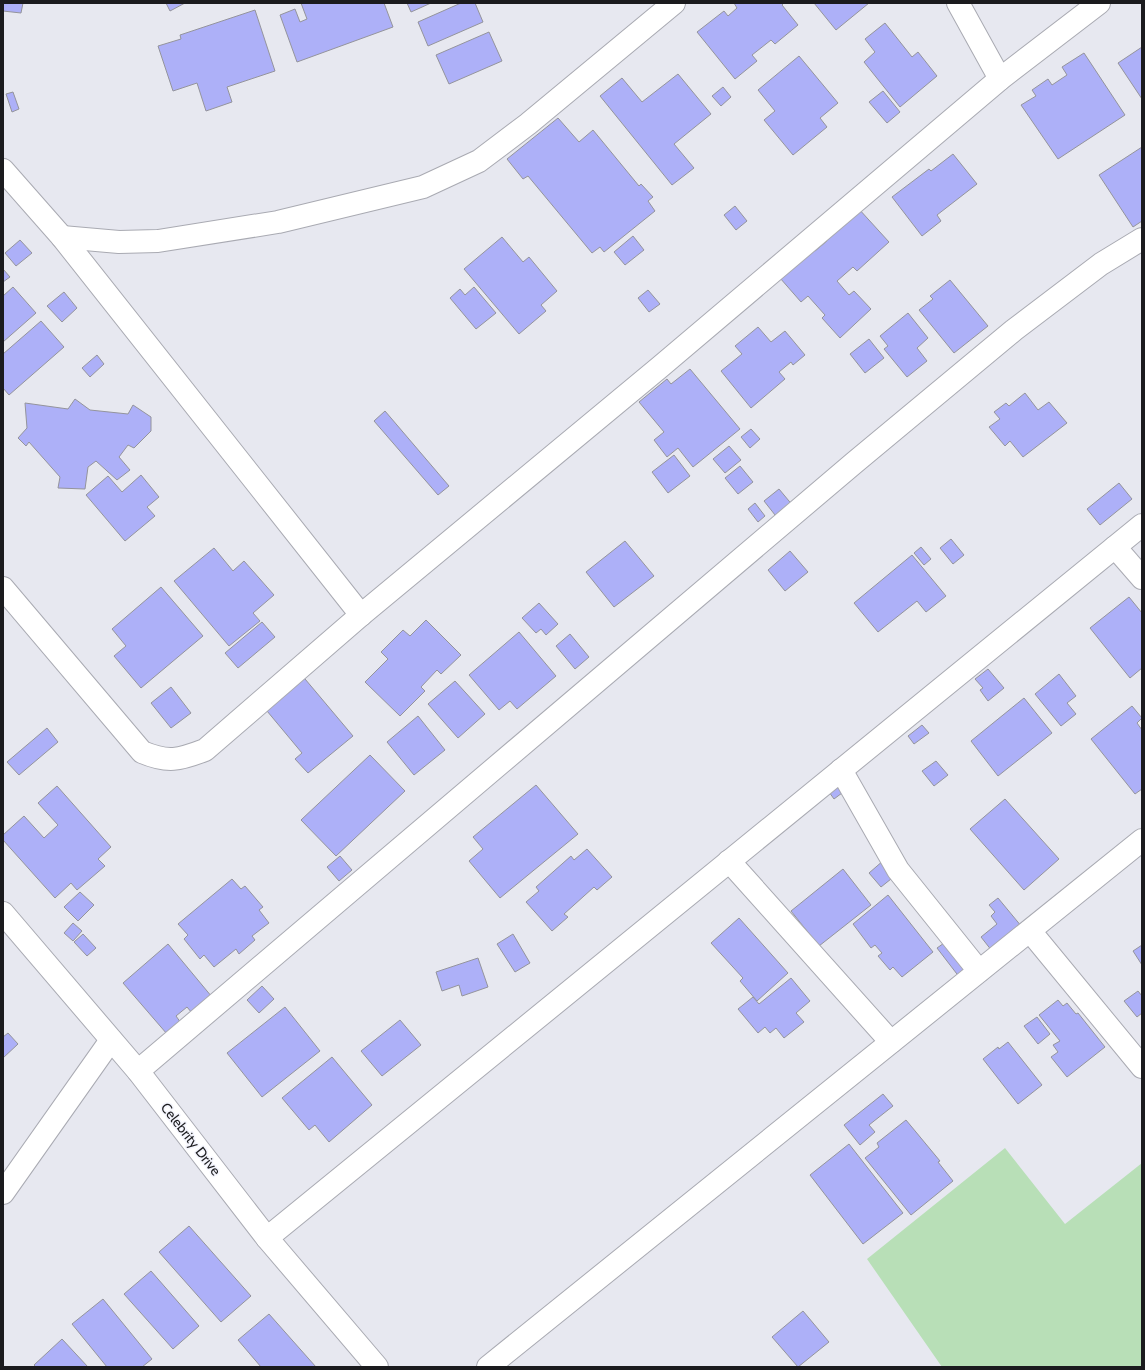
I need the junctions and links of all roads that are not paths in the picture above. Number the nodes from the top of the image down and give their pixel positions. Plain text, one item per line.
1 (674, 3) edge
2 (958, 3) edge
3 (1099, 3) edge
4 (1000, 79) junction
5 (3, 170) edge
6 (62, 237) junction
7 (1142, 239) edge
8 (1142, 525) edge
9 (1115, 547) junction
10 (1142, 578) edge
11 (3, 588) edge
12 (361, 615) junction
13 (841, 770) junction
14 (1142, 840) edge
15 (729, 861) junction
16 (3, 913) edge
17 (1030, 931) junction
18 (979, 972) junction
19 (111, 1040) junction
20 (891, 1042) junction
21 (1142, 1067) edge
22 (138, 1071) junction
23 (3, 1193) edge
24 (266, 1238) junction
25 (377, 1367) edge
26 (488, 1367) edge

1 - 6 street
2 - 4 street
3 - 4 street
4 - 12 street
5 - 6 street
6 - 12 street
7 - 22 street
8 - 9 street
9 - 10 street
9 - 13 street
11 - 12 street
13 - 15 street
13 - 18 street
14 - 17 street
15 - 20 street
15 - 24 street
16 - 19 street, Celebrity Drive
17 - 18 street
17 - 21 street
18 - 20 street
19 - 22 street, Celebrity Drive
19 - 23 street
20 - 26 street
22 - 24 street, Celebrity Drive
24 - 25 street, Celebrity Drive

